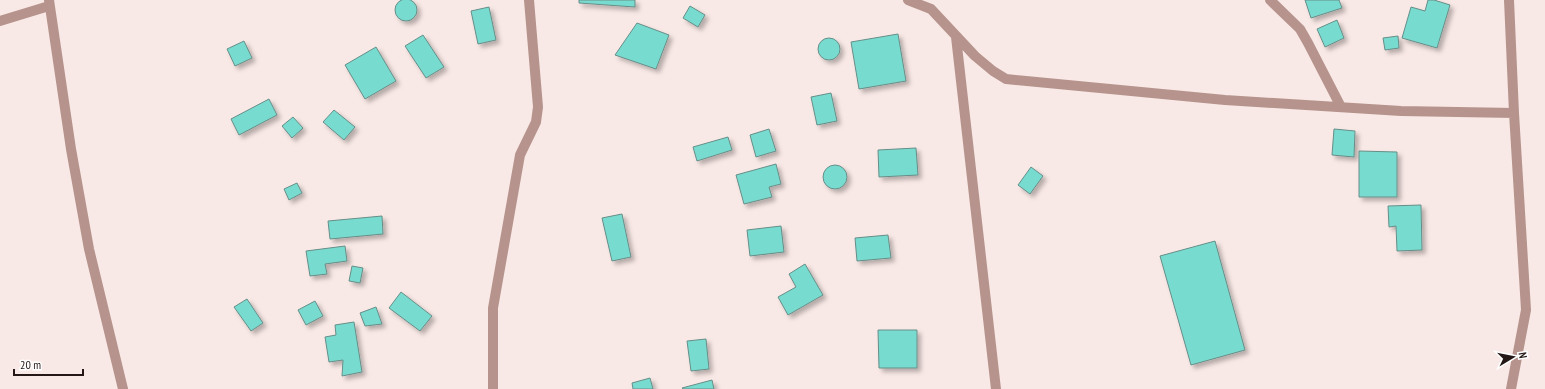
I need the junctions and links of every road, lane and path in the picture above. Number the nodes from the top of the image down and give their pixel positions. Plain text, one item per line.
1 (530, 0) edge
2 (908, 0) edge
3 (1270, 0) edge
4 (1509, 0) edge
5 (49, 3) edge
6 (0, 21) edge
7 (956, 37) junction
8 (1341, 108) junction
9 (1514, 113) junction
10 (123, 389) edge
11 (493, 389) edge
12 (996, 389) edge
13 (1511, 389) edge

1 - 11 street
2 - 7 street
3 - 8 street
4 - 9 street
5 - 6 street
5 - 10 street
7 - 8 street
7 - 12 street
8 - 9 street
9 - 13 street

